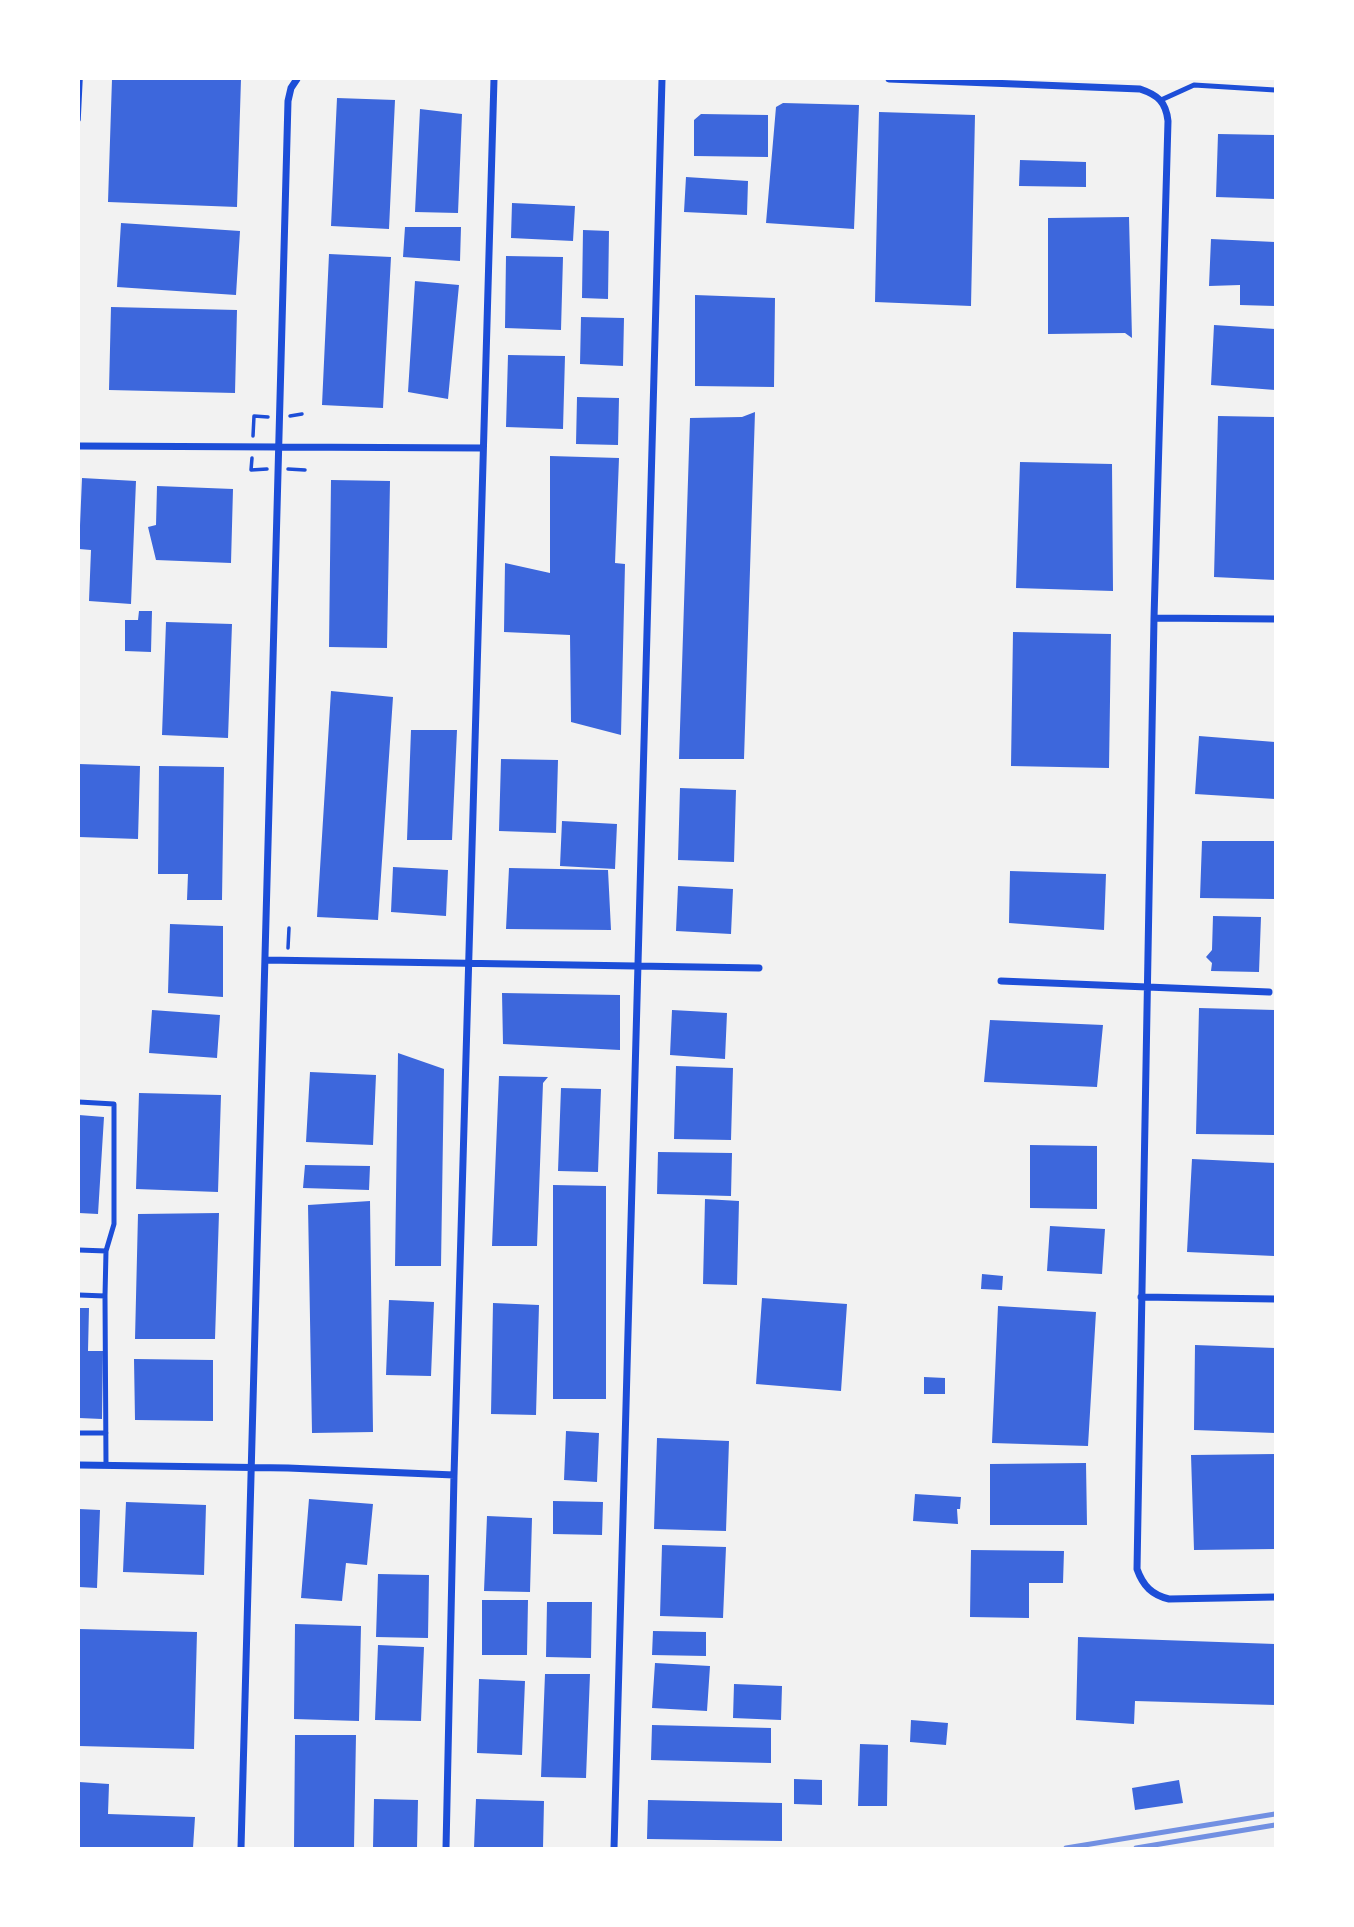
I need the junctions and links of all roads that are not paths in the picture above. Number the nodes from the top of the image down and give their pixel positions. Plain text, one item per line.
1 (297, 79) edge
2 (494, 79) edge
3 (662, 79) edge
4 (889, 79) edge
5 (1008, 80) edge
6 (1275, 90) edge
7 (1161, 100) junction
8 (79, 446) edge
9 (280, 448) junction
10 (483, 448) junction
11 (1154, 618) junction
12 (1275, 619) edge
13 (265, 960) junction
14 (469, 963) junction
15 (638, 967) junction
16 (760, 968) dead end
17 (1001, 981) dead end
18 (1148, 987) junction
19 (1269, 992) dead end
20 (79, 1102) edge
21 (79, 1250) edge
22 (106, 1251) junction
23 (79, 1295) edge
24 (105, 1296) junction
25 (1141, 1297) junction
26 (1275, 1298) edge
27 (79, 1433) edge
28 (106, 1433) junction
29 (79, 1465) edge
30 (106, 1465) junction
31 (250, 1468) junction
32 (454, 1475) junction
33 (1275, 1597) edge
34 (241, 1848) edge
35 (446, 1848) edge
36 (614, 1848) edge

1 - 9 street
2 - 10 street
3 - 15 street
4 - 5 street
5 - 7 street
6 - 7 lane
7 - 11 street
8 - 9 street
9 - 10 street
9 - 13 street
10 - 14 street
11 - 12 street
11 - 18 street
13 - 14 street
13 - 31 street
14 - 15 street
14 - 32 street
15 - 16 street
15 - 36 street
17 - 18 street
18 - 19 street
18 - 25 street
20 - 22 lane
21 - 22 lane
22 - 24 lane
23 - 24 lane
24 - 28 lane
25 - 26 street
25 - 33 street
27 - 28 lane
28 - 30 lane
29 - 30 street
30 - 31 street
31 - 32 street
31 - 34 street
32 - 35 street

